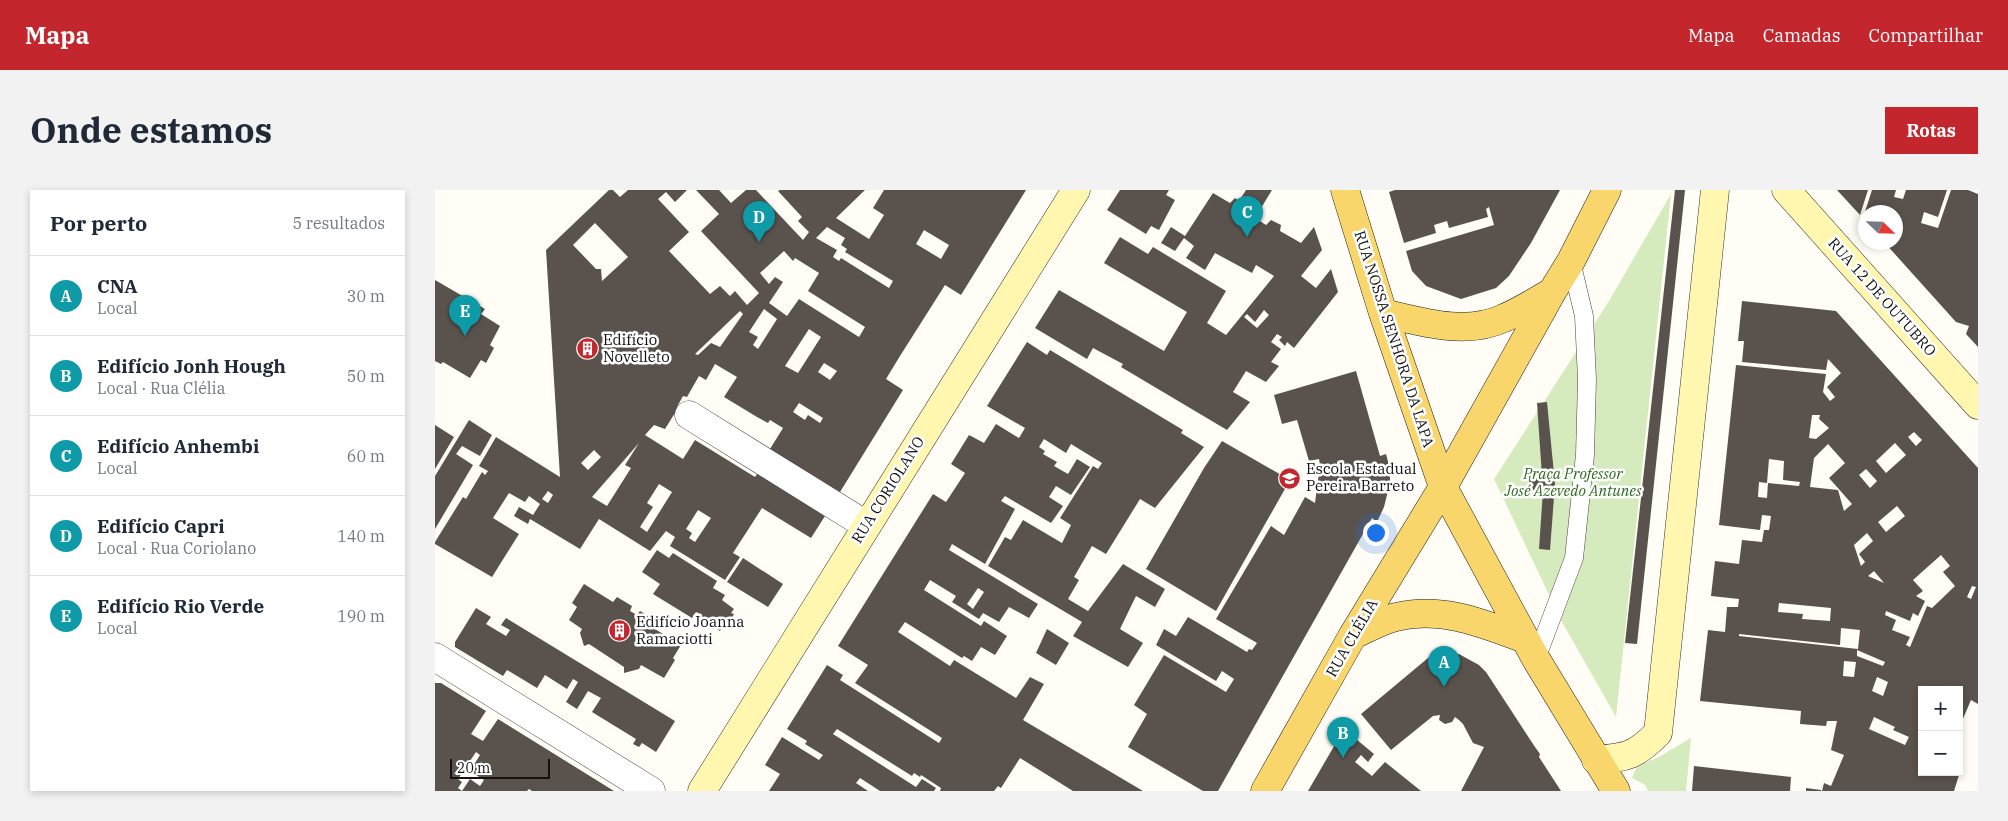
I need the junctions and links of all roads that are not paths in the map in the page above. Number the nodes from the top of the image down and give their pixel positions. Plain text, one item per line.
1 (1076, 190) edge
2 (1345, 190) edge
3 (1607, 190) edge
4 (1715, 190) edge
5 (1786, 190) edge
6 (1571, 261) junction
7 (1552, 292) junction
8 (1383, 313) junction
9 (1978, 405) edge
10 (689, 415) dead end
11 (1443, 487) junction
12 (866, 525) junction
13 (1353, 635) junction
14 (1530, 649) junction
15 (435, 657) edge
16 (1596, 760) junction
17 (651, 791) edge
18 (702, 791) edge
19 (1265, 791) edge
20 (1617, 791) edge

1 - 12 street, RUA CORIOLANO
2 - 8 main road, RUA NOSSA SENHORA DA LAPA
3 - 6 main road
4 - 16 street
5 - 9 street, RUA 12 DE OUTUBRO
6 - 7 main road
6 - 14 lane
7 - 8 main road
7 - 11 main road
8 - 11 main road, RUA NOSSA SENHORA DA LAPA
10 - 12 street
11 - 13 main road, RUA CLÉLIA
11 - 14 main road
12 - 18 street, RUA CORIOLANO
13 - 14 main road
13 - 19 main road, RUA CLÉLIA
14 - 16 main road
15 - 17 street
16 - 20 main road

